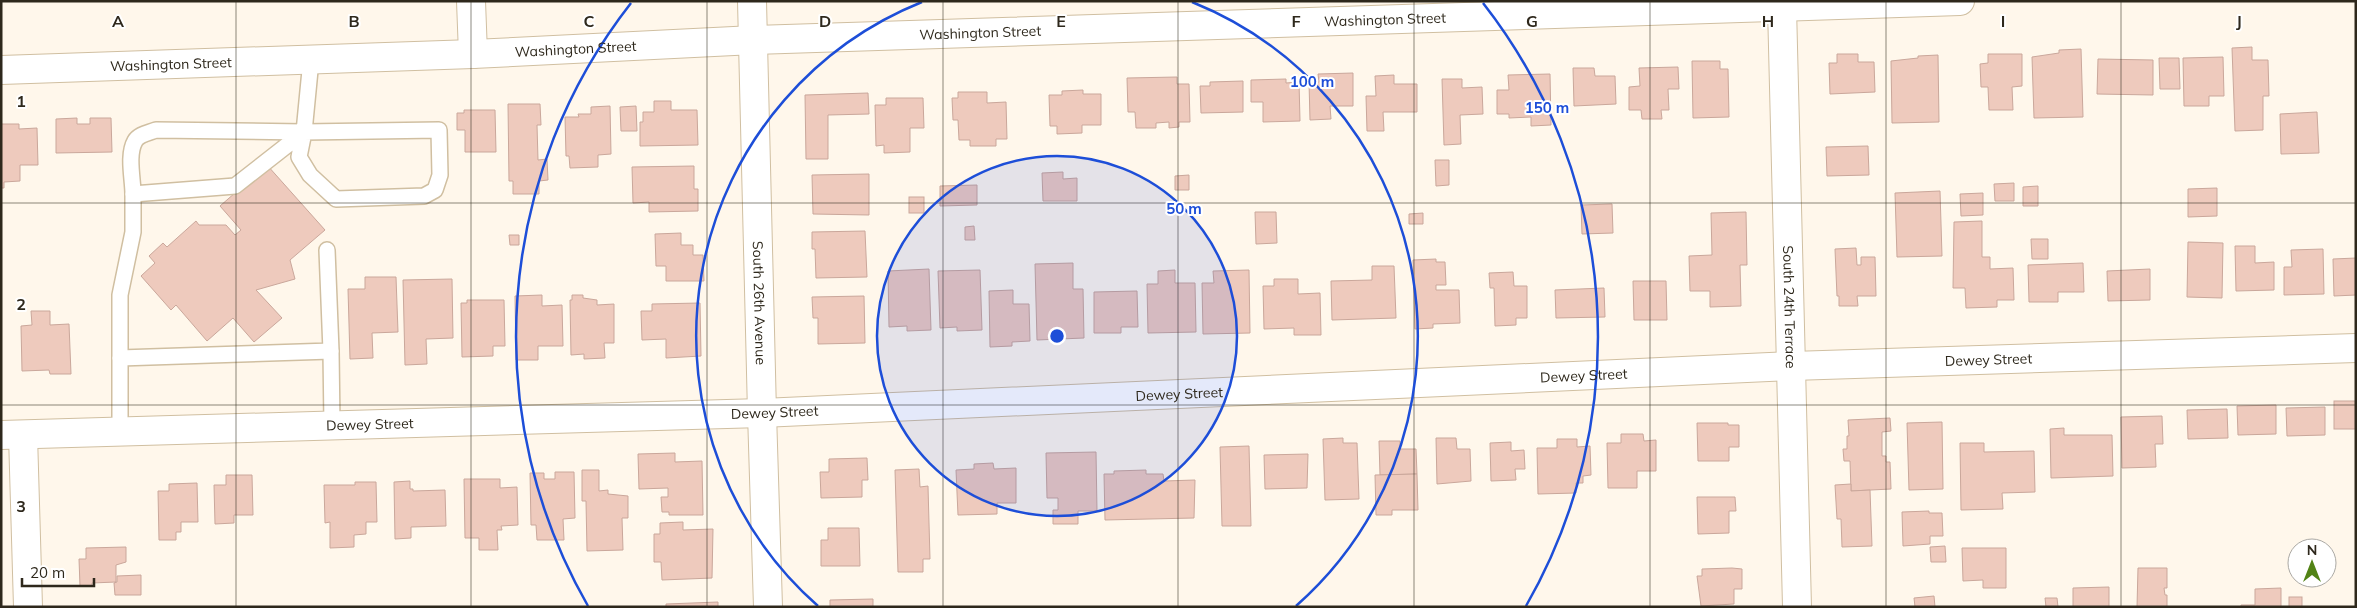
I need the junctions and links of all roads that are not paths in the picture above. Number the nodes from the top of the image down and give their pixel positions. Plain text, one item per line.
1 (471, 1) edge
2 (752, 1) edge
3 (1960, 1) edge
4 (1782, 7) junction
5 (754, 40) junction
6 (473, 54) junction
7 (311, 60) junction
8 (1, 70) edge
9 (304, 132) junction
10 (133, 194) junction
11 (327, 250) dead end
12 (2356, 348) edge
13 (332, 351) junction
14 (120, 358) junction
15 (1792, 366) junction
16 (762, 413) junction
17 (332, 426) junction
18 (120, 432) junction
19 (12, 435) edge
20 (28, 607) edge
21 (768, 607) edge
22 (1797, 607) edge

1 - 6 street
2 - 5 street, South 26th Avenue
3 - 4 street, Washington Street
4 - 5 street, Washington Street
4 - 15 street, South 24th Terrace
5 - 6 street, Washington Street
5 - 16 street, South 26th Avenue
6 - 7 street, Washington Street
7 - 8 street, Washington Street
7 - 9 lane
9 - 9 lane
9 - 10 lane
9 - 10 lane
10 - 14 lane
11 - 13 lane
12 - 15 street, Dewey Street
13 - 14 lane
13 - 17 lane
14 - 18 lane
15 - 16 street, Dewey Street
15 - 22 street, South 24th Terrace
16 - 17 street, Dewey Street
16 - 21 street, South 26th Avenue
17 - 18 street, Dewey Street
18 - 19 street, Dewey Street
19 - 20 street

